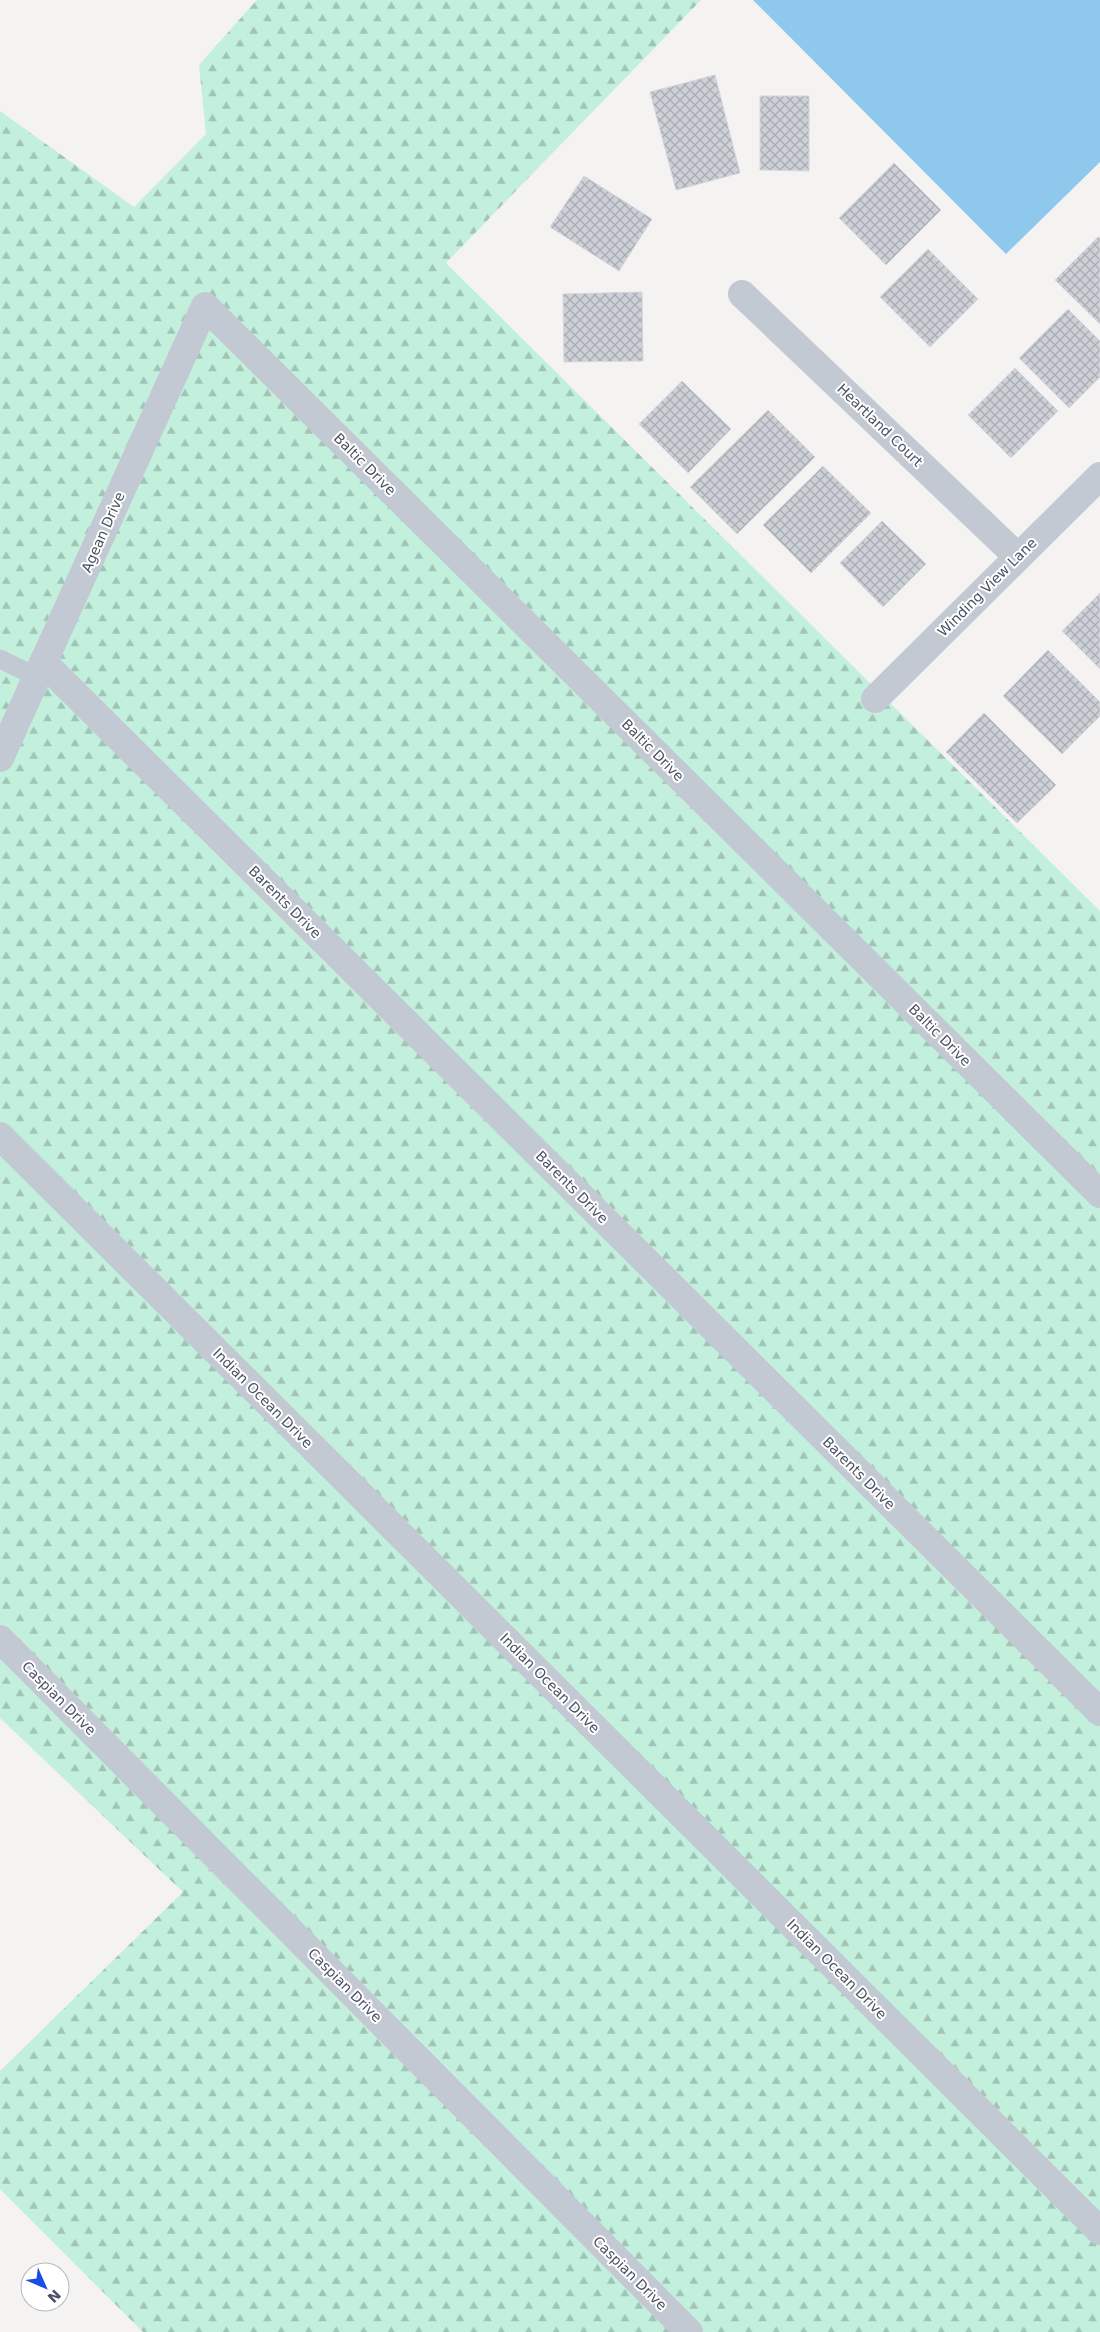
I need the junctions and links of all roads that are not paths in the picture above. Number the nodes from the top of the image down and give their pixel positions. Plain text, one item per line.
1 (742, 294) dead end
2 (205, 306) joint
3 (1100, 476) edge
4 (1018, 557) junction
5 (0, 660) edge
6 (40, 670) junction
7 (875, 699) dead end
8 (0, 758) edge
9 (0, 1136) edge
10 (1100, 1194) edge
11 (0, 1639) edge
12 (1100, 1712) edge
13 (1100, 2231) edge
14 (690, 2332) edge

1 - 4 street, Heartland Court
2 - 6 street, Agean Drive
2 - 10 street, Baltic Drive
3 - 4 street, Winding View Lane
4 - 7 street, Winding View Lane
5 - 6 lane
6 - 8 street, Agean Drive
6 - 12 street, Barents Drive
9 - 13 street, Indian Ocean Drive
11 - 14 street, Caspian Drive

